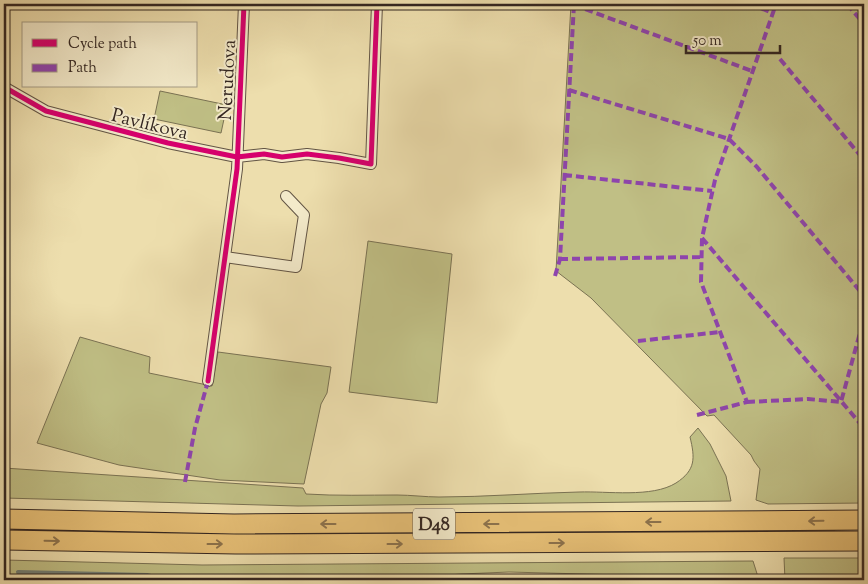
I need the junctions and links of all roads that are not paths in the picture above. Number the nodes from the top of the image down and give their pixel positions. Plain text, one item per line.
1 (244, 4) edge
2 (377, 4) edge
3 (4, 87) edge
4 (237, 157) junction
5 (286, 196) dead end
6 (225, 257) junction
7 (208, 381) dead end
8 (4, 520) edge
9 (864, 520) edge
10 (4, 540) edge
11 (864, 541) edge

1 - 4 street, Nerudova
2 - 4 street, Pavlíkova
3 - 4 street, Pavlíkova
4 - 6 street
5 - 6 street
6 - 7 street
9 -> 8 highway, D48
10 -> 11 highway, D48

